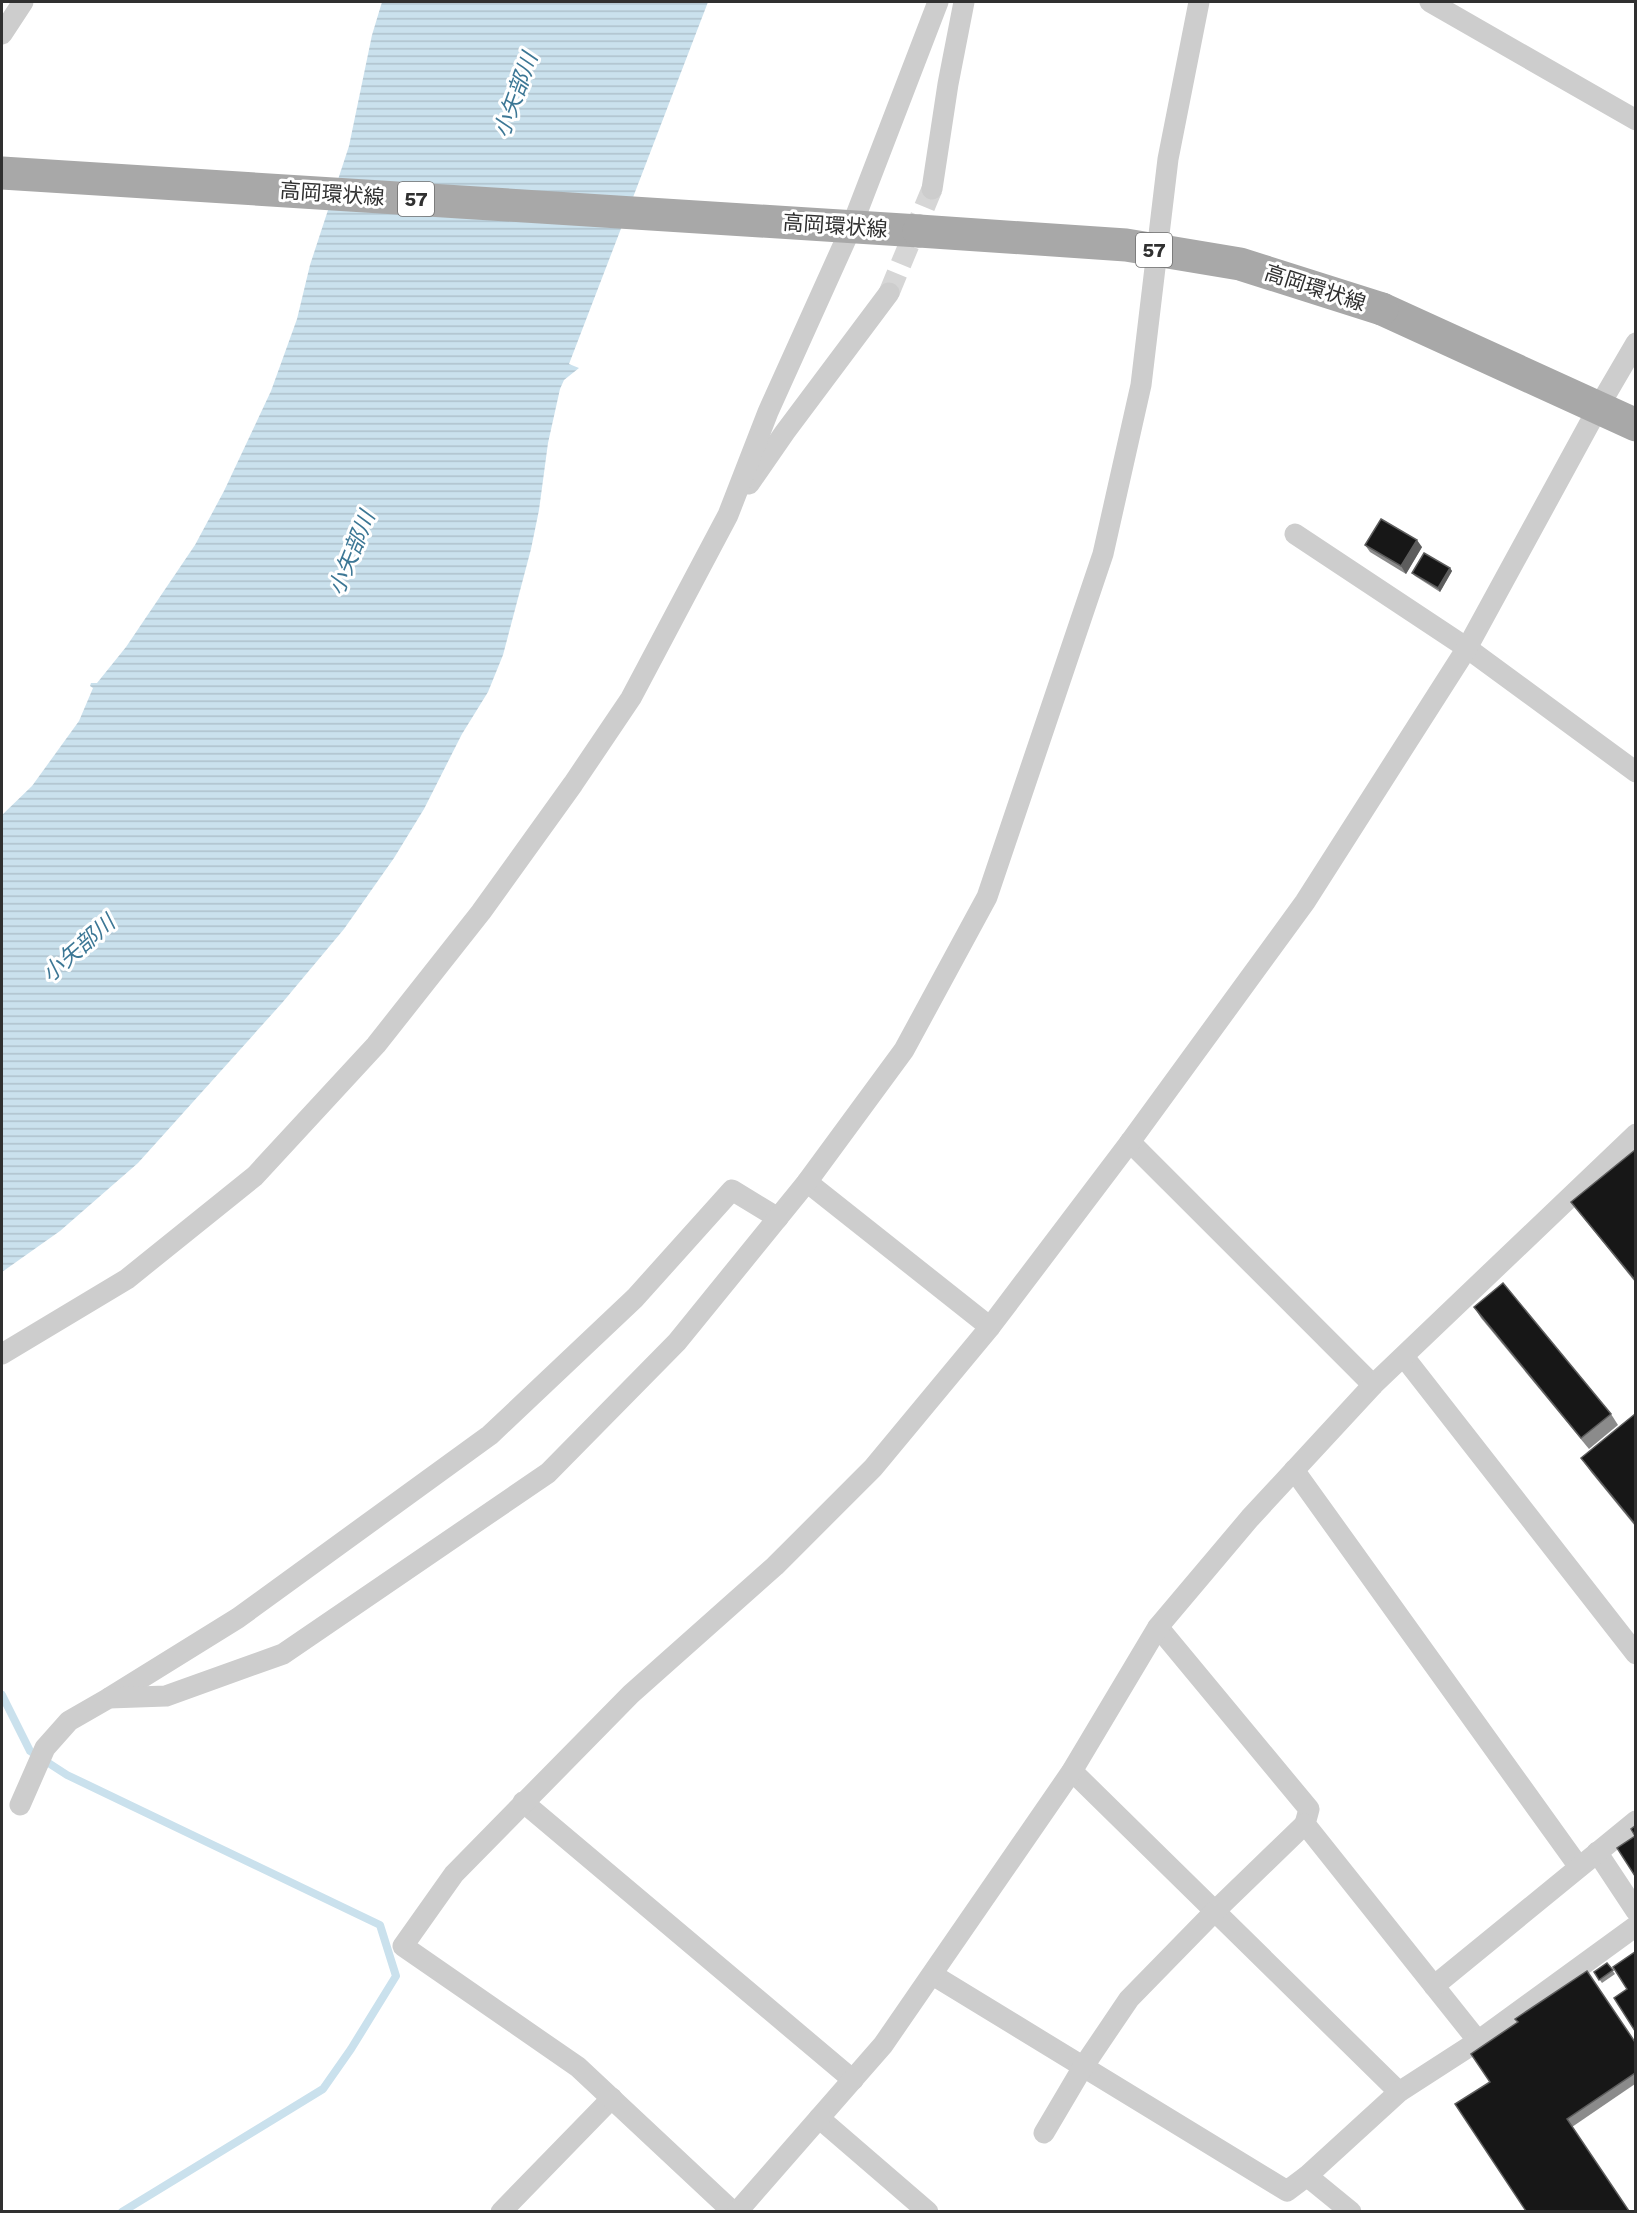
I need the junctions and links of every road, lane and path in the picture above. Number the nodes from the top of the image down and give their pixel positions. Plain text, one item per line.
1 (23, 2) edge
2 (938, 2) edge
3 (964, 2) edge
4 (1199, 2) edge
5 (1430, 2) edge
6 (2, 34) edge
7 (1635, 120) edge
8 (2, 173) edge
9 (932, 189) tunnel mouth
10 (840, 227) junction
11 (889, 293) tunnel mouth
12 (1635, 343) edge
13 (1598, 408) junction
14 (1635, 425) edge
15 (728, 514) junction
16 (1295, 534) dead end
17 (1467, 648) junction
18 (1635, 772) edge
19 (1635, 1134) edge
20 (1130, 1142) junction
21 (807, 1182) junction
22 (778, 1218) junction
23 (990, 1327) junction
24 (2, 1354) edge
25 (1404, 1357) junction
26 (1373, 1385) junction
27 (1294, 1470) junction
28 (1158, 1627) junction
29 (1635, 1654) edge
30 (109, 1698) junction
31 (1072, 1772) junction
32 (523, 1802) junction
33 (20, 1804) dead end
34 (1635, 1821) edge
35 (1305, 1824) junction
36 (1597, 1852) junction
37 (1579, 1867) junction
38 (1215, 1911) junction
39 (1635, 1911) edge
40 (1635, 1926) edge
41 (933, 1975) junction
42 (1434, 1986) junction
43 (1478, 2041) junction
44 (1083, 2067) junction
45 (853, 2080) junction
46 (1399, 2092) junction
47 (612, 2098) junction
48 (819, 2118) junction
49 (1044, 2133) dead end
50 (1307, 2176) junction
51 (501, 2211) edge
52 (735, 2211) edge
53 (928, 2211) edge
54 (1351, 2211) edge

1 - 6 street
2 - 10 street
3 - 9 street
4 - 21 street
5 - 7 street
8 - 10 main road, 高岡環状線 / 57
10 - 13 main road, 高岡環状線 / 57, bridge
10 - 15 street
11 - 15 street
12 - 13 street
13 - 14 main road, 高岡環状線 / 57
13 - 17 street
15 - 24 street
16 - 17 street
17 - 18 street
17 - 20 street
19 - 25 street
20 - 23 street
20 - 26 street
21 - 22 street
21 - 23 street
22 - 30 street
22 - 30 street
23 - 32 street
25 - 26 street
25 - 29 street
26 - 27 street
27 - 28 street
27 - 37 street
28 - 31 street
28 - 35 street
30 - 33 street
31 - 38 street
31 - 41 street
32 - 45 street
32 - 47 street
34 - 36 street
35 - 38 street
35 - 42 street
36 - 37 street
36 - 39 street
37 - 42 street
38 - 44 street
38 - 46 street
40 - 43 street
41 - 44 street
41 - 45 street
42 - 43 street
43 - 46 street
44 - 49 street
44 - 50 street
45 - 48 street
46 - 50 street
47 - 51 street
47 - 52 street
48 - 52 street
48 - 53 street
50 - 54 street

